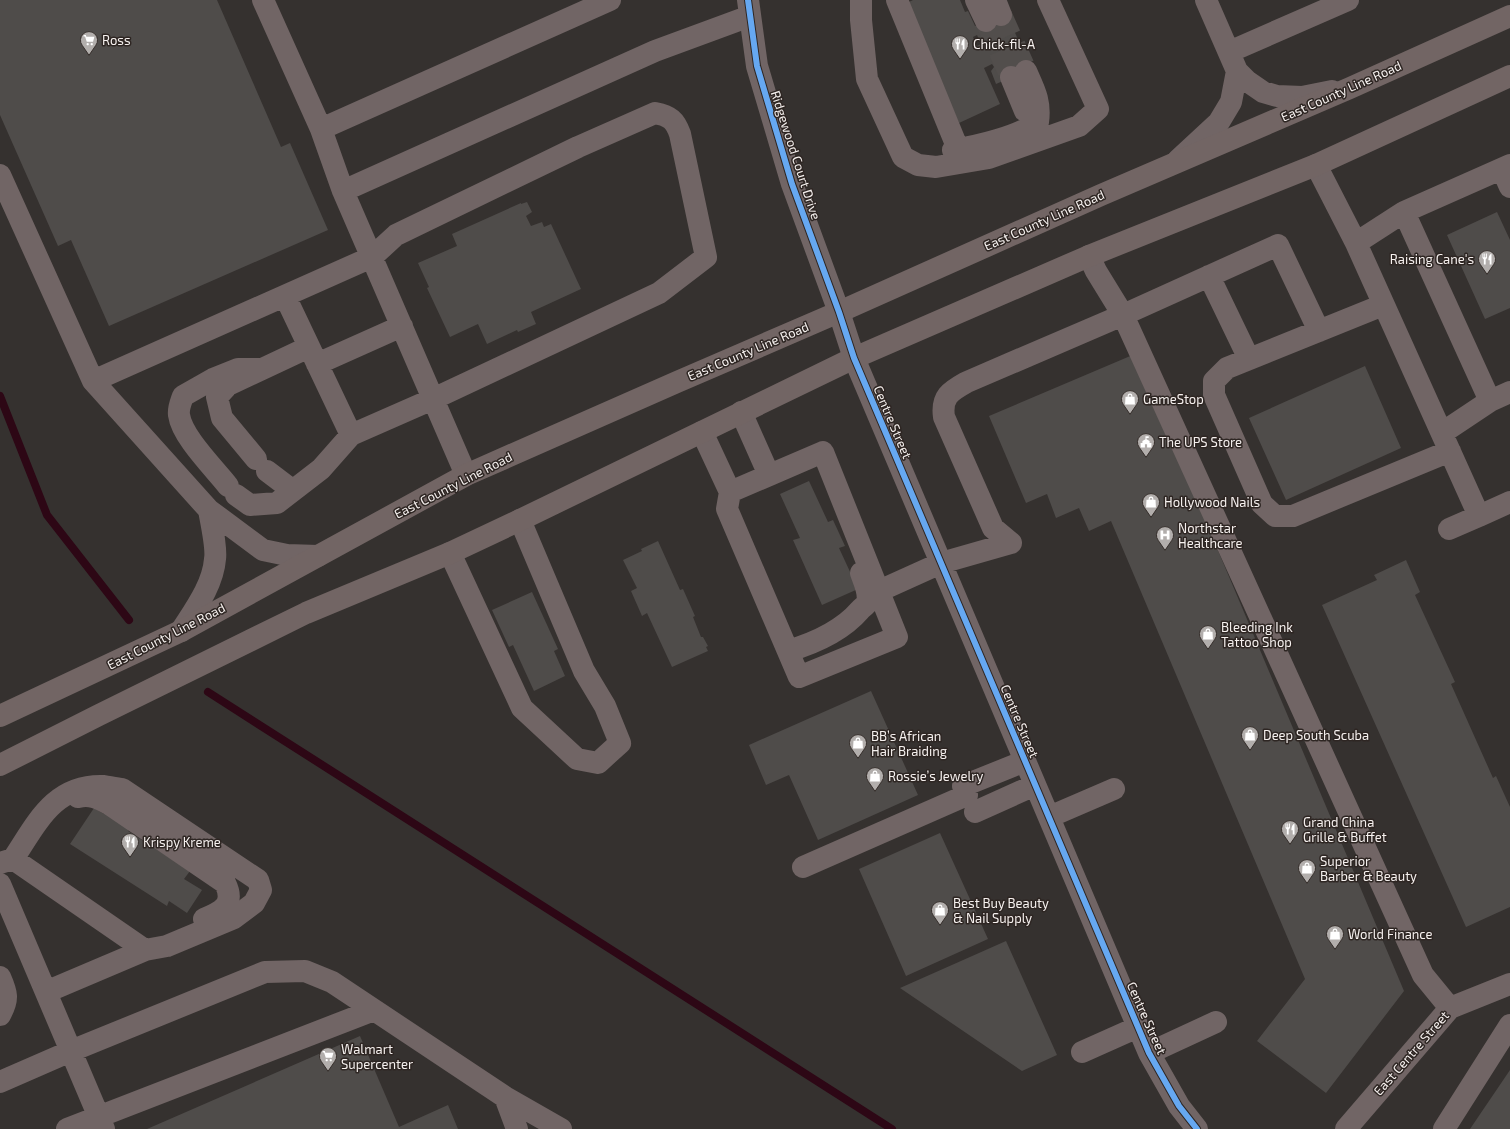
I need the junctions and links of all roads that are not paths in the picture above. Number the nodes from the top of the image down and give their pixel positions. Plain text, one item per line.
1 (263, 0) edge
2 (610, 0) edge
3 (897, 0) edge
4 (976, 0) edge
5 (1048, 0) edge
6 (1206, 0) edge
7 (1348, 0) edge
8 (749, 8) edge
9 (861, 10) edge
10 (994, 12) tunnel mouth
11 (1510, 16) edge
12 (1233, 61) junction
13 (1019, 74) tunnel mouth
14 (1510, 76) edge
15 (1350, 88) junction
16 (321, 129) junction
17 (958, 150) junction
18 (1173, 164) junction
19 (1316, 165) junction
20 (1507, 173) edge
21 (0, 175) edge
22 (343, 190) junction
23 (1404, 212) junction
24 (1356, 243) junction
25 (1089, 256) junction
26 (372, 257) junction
27 (1209, 276) junction
28 (285, 296) junction
29 (1383, 305) junction
30 (840, 312) junction
31 (1123, 315) junction
32 (402, 326) junction
33 (1319, 330) junction
34 (313, 356) junction
35 (854, 358) junction
36 (1249, 359) junction
37 (259, 369) junction
38 (93, 381) junction
39 (1510, 392) edge
40 (433, 399) junction
41 (1490, 400) junction
42 (742, 412) junction
43 (702, 432) junction
44 (351, 435) junction
45 (1446, 442) junction
46 (466, 475) junction
47 (769, 475) junction
48 (832, 475) junction
49 (292, 490) junction
50 (730, 492) junction
51 (1510, 502) edge
52 (209, 510) junction
53 (1479, 516) junction
54 (520, 520) junction
55 (1449, 529) dead end
56 (450, 553) junction
57 (318, 556) junction
58 (941, 562) junction
59 (879, 591) junction
60 (181, 631) junction
61 (788, 651) junction
62 (0, 716) edge
63 (1025, 761) junction
64 (0, 766) edge
65 (1036, 785) junction
66 (1114, 789) dead end
67 (968, 798) junction
68 (47, 809) junction
69 (1049, 817) junction
70 (6, 861) edge
71 (802, 867) dead end
72 (0, 884) edge
73 (145, 950) junction
74 (0, 977) edge
75 (1510, 984) edge
76 (46, 992) junction
77 (1450, 1008) junction
78 (374, 1010) junction
79 (0, 1015) edge
80 (1216, 1022) dead end
81 (1510, 1025) edge
82 (1138, 1027) junction
83 (71, 1051) junction
84 (1082, 1052) dead end
85 (1149, 1052) junction
86 (0, 1082) edge
87 (505, 1097) junction
88 (101, 1122) edge
89 (67, 1129) edge
90 (517, 1129) edge
91 (561, 1129) edge
92 (1197, 1129) edge
93 (1346, 1129) edge
94 (1444, 1129) edge

1 - 16 street
2 - 16 street
3 - 17 street
4 - 10 street
5 - 9 street
6 - 12 street
7 - 12 street
8 - 22 street
8 - 30 street, Ridgewood Court Drive
9 - 17 street
11 - 15 main road, East County Line Road
12 - 15 street
12 - 18 street
13 - 17 street
14 - 19 main road
15 - 18 main road, East County Line Road
16 - 22 street
18 - 30 main road, East County Line Road
19 - 24 street
19 - 25 main road
20 - 23 street
21 - 38 street
22 - 26 street
23 - 24 street
23 - 41 street
24 - 29 street
25 - 31 street
25 - 35 main road
26 - 28 street
26 - 32 street
26 - 40 street
27 - 31 street
27 - 33 street
27 - 36 street
28 - 34 street
28 - 38 street
29 - 33 street
29 - 45 street
30 - 35 street, Centre Street
30 - 46 main road, East County Line Road
31 - 58 street
31 - 77 street
32 - 34 street
32 - 40 street
33 - 36 street
34 - 37 street
34 - 44 street
35 - 42 main road
35 - 58 street, Centre Street
36 - 45 street
37 - 49 street
37 - 49 street
38 - 52 street
39 - 41 street
40 - 44 street
40 - 46 street
41 - 45 street
42 - 43 main road
42 - 47 street
43 - 50 street
43 - 54 main road
44 - 49 street
45 - 53 street
46 - 57 main road, East County Line Road
47 - 48 street
47 - 50 street
48 - 59 street
48 - 61 street
50 - 61 street
51 - 53 street
52 - 57 street
52 - 60 street
53 - 55 street
54 - 56 main road
54 - 56 street
56 - 64 main road
57 - 60 main road, East County Line Road
58 - 59 street
58 - 63 street, Centre Street
59 - 61 street
60 - 62 main road, East County Line Road
63 - 65 street, Centre Street
63 - 67 street
65 - 67 street
65 - 69 street, Centre Street
66 - 69 street
67 - 71 street
68 - 70 street
68 - 73 street
68 - 73 street
69 - 82 street, Centre Street
70 - 73 street
72 - 76 street
73 - 76 street
74 - 79 street
75 - 77 street, East Centre Street
76 - 83 street
77 - 93 street, East Centre Street
78 - 83 street
78 - 87 street
78 - 88 street
80 - 85 street
81 - 94 street
82 - 84 street
82 - 85 street, Centre Street
83 - 86 street
83 - 88 street
85 - 92 street, Centre Street
87 - 90 street
87 - 91 street
88 - 89 street

